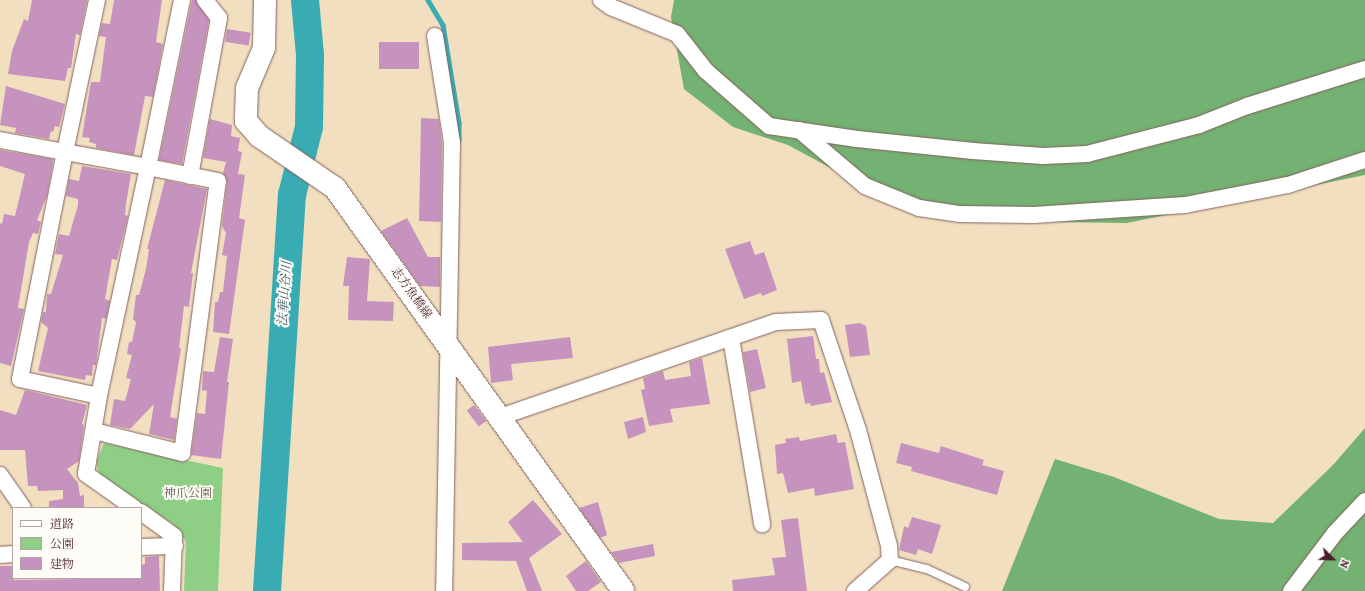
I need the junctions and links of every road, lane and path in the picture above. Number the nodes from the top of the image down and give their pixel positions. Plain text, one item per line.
1 (97, 0) edge
2 (182, 0) edge
3 (205, 0) edge
4 (265, 0) edge
5 (601, 0) edge
6 (435, 36) dead end
7 (1365, 69) edge
8 (799, 130) junction
9 (0, 140) edge
10 (66, 152) junction
11 (1365, 160) edge
12 (148, 167) junction
13 (190, 176) junction
14 (731, 338) junction
15 (447, 343) junction
16 (99, 396) junction
17 (500, 417) junction
18 (94, 431) junction
19 (0, 475) edge
20 (1365, 501) edge
21 (22, 507) edge
22 (133, 507) edge
23 (142, 513) edge
24 (762, 524) dead end
25 (175, 546) junction
26 (142, 548) edge
27 (12, 554) edge
28 (0, 555) edge
29 (890, 560) junction
30 (965, 587) dead end
31 (172, 591) edge
32 (444, 591) edge
33 (623, 591) edge
34 (855, 591) edge
35 (1291, 591) edge

1 - 10 street
2 - 12 street
3 - 13 street
4 - 15 main road, 志方魚橋線
5 - 8 street
6 - 15 street
7 - 8 street
8 - 11 street
9 - 10 street
10 - 12 street
10 - 16 street
12 - 13 street
12 - 16 street
13 - 18 street
14 - 17 street
14 - 24 street
14 - 29 street
15 - 17 main road, 志方魚橋線
15 - 32 street
16 - 18 street
17 - 33 main road, 志方魚橋線
18 - 22 street
19 - 21 street
20 - 35 street
23 - 25 street
25 - 26 street
25 - 31 street
27 - 28 street
29 - 30 lane
29 - 34 street

